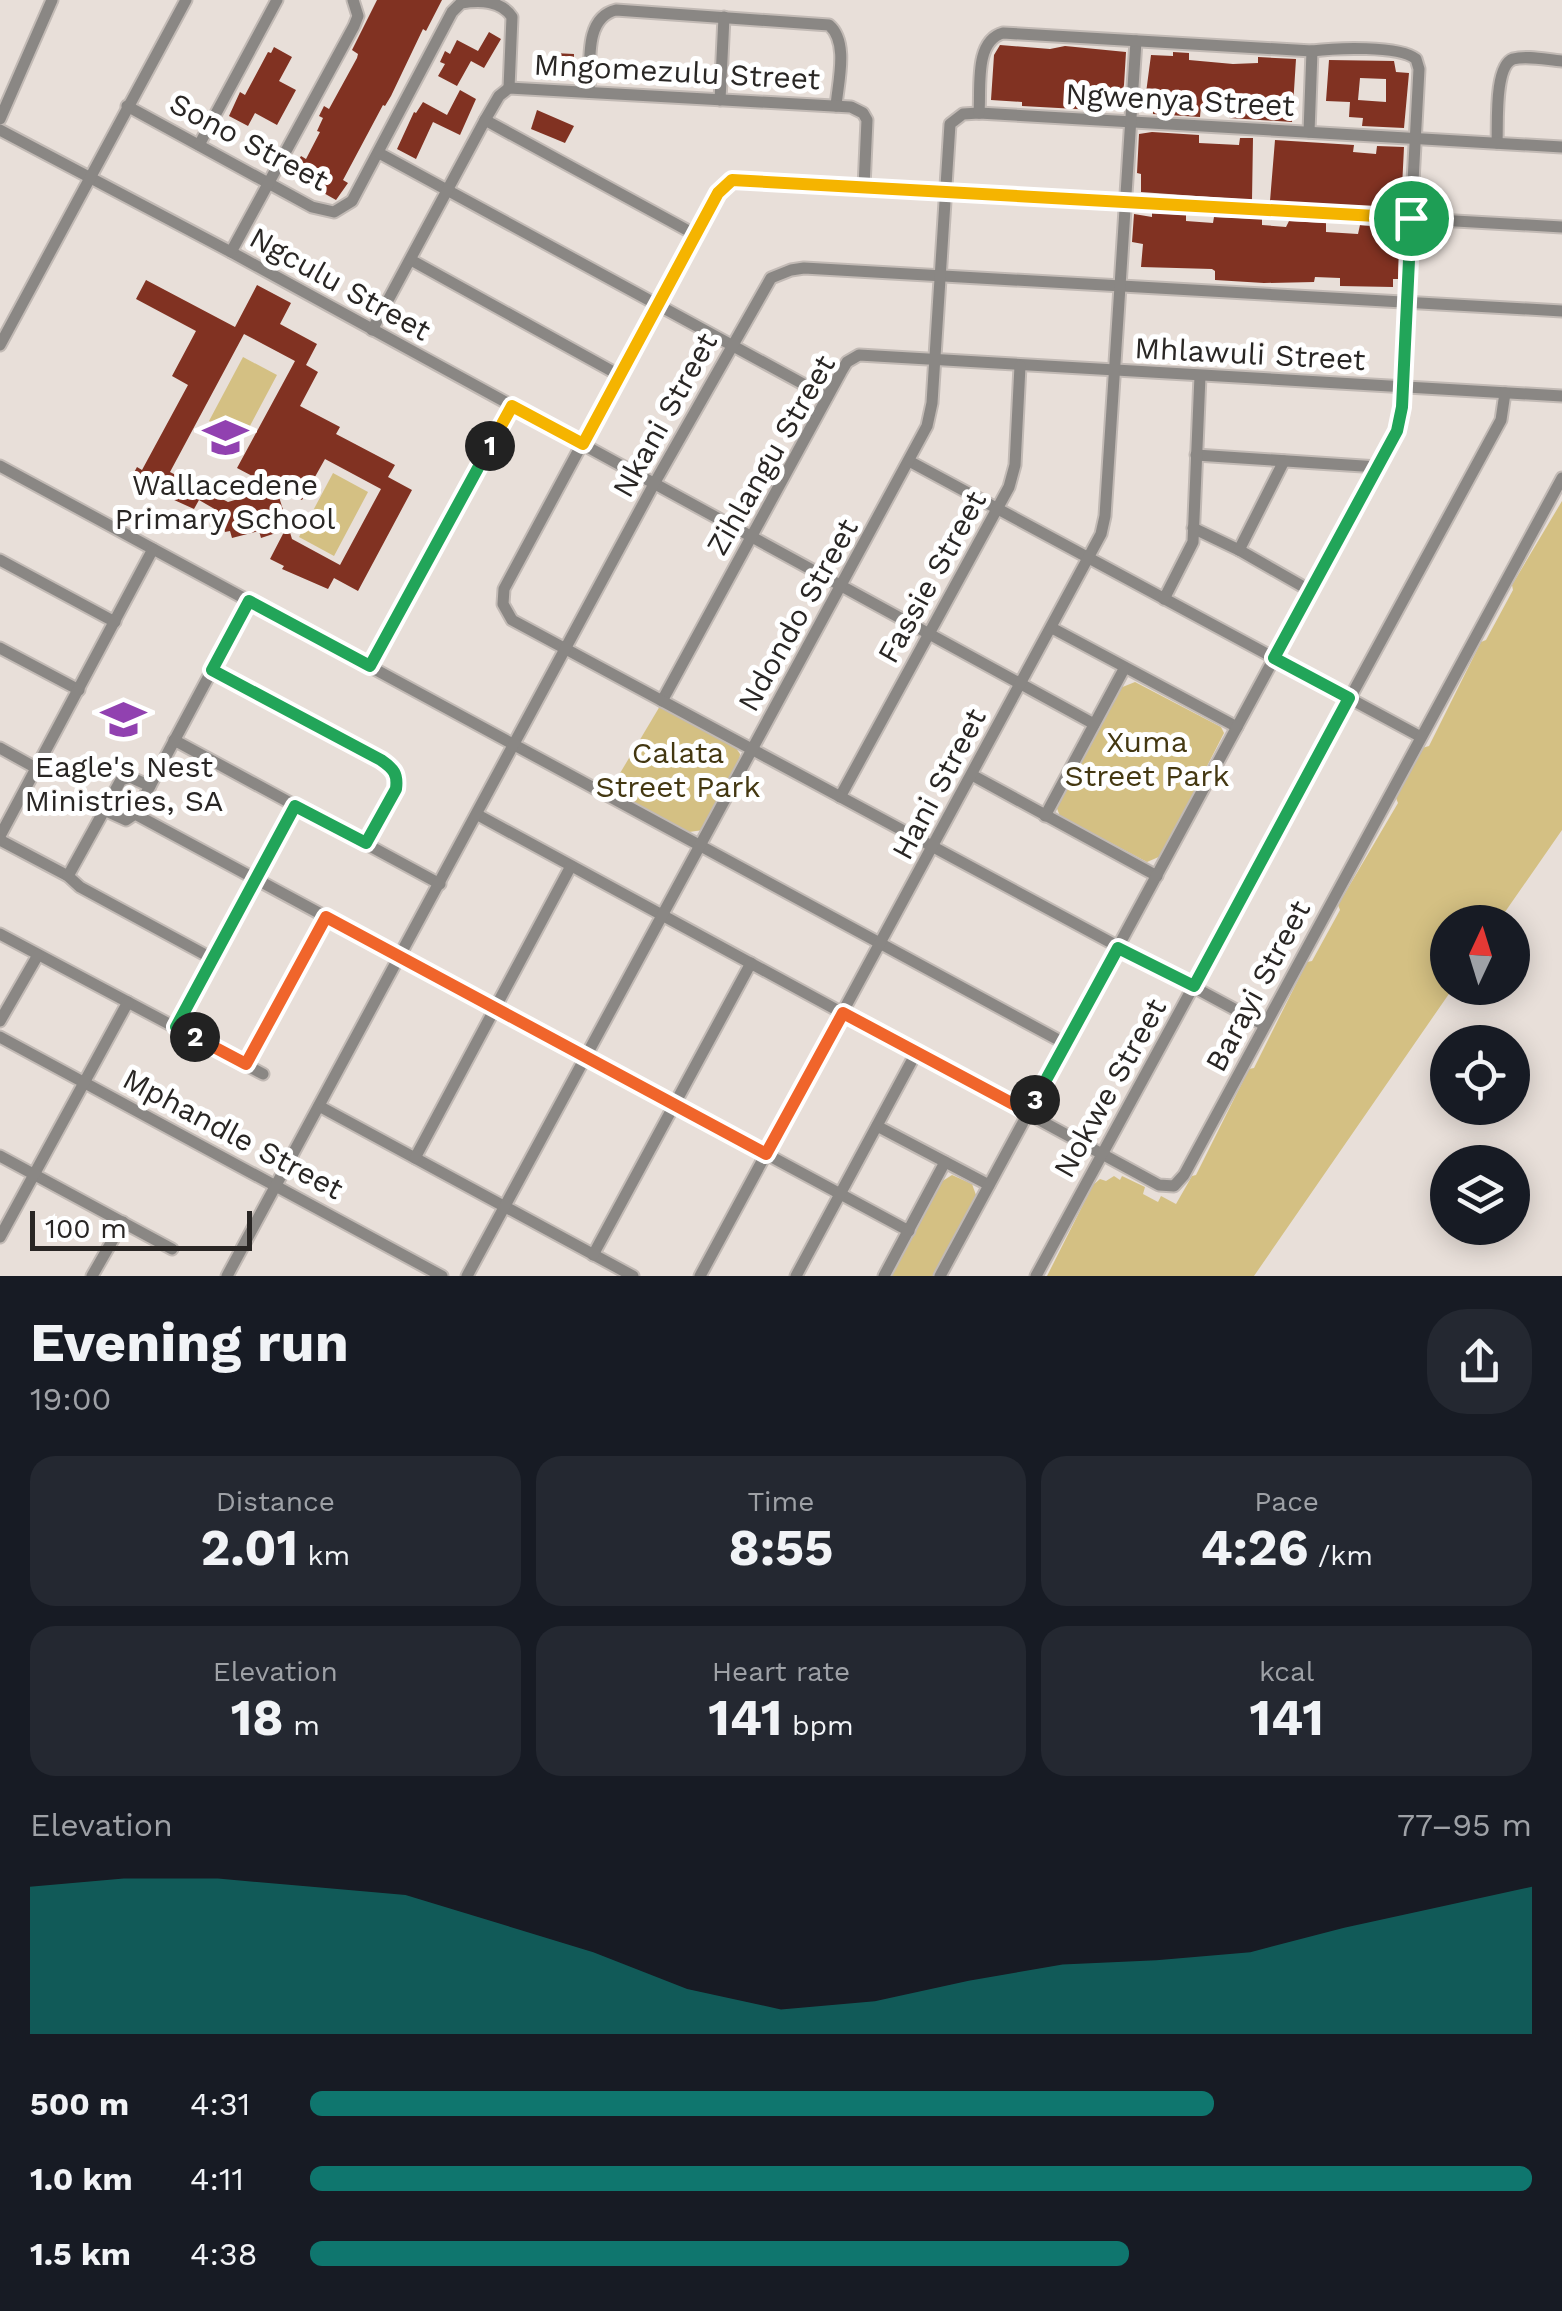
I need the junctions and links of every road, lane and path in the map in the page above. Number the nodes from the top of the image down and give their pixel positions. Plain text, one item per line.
1 (52, 0) edge
2 (186, 0) edge
3 (276, 0) edge
4 (353, 0) edge
5 (724, 17) junction
6 (1136, 41) junction
7 (1312, 51) junction
8 (1562, 61) edge
9 (508, 88) junction
10 (590, 92) junction
11 (720, 100) junction
12 (126, 106) junction
13 (836, 106) junction
14 (979, 114) junction
15 (0, 119) edge
16 (485, 120) junction
17 (1131, 122) junction
18 (0, 130) edge
19 (1309, 132) junction
20 (1415, 138) junction
21 (1497, 143) junction
22 (199, 145) junction
23 (1562, 147) edge
24 (379, 153) junction
25 (89, 179) junction
26 (270, 183) junction
27 (864, 188) junction
28 (448, 190) junction
29 (944, 192) junction
30 (1126, 202) junction
31 (1411, 218) junction
32 (1562, 227) edge
33 (696, 235) junction
34 (231, 252) junction
35 (410, 260) junction
36 (940, 276) junction
37 (1120, 286) junction
38 (1406, 302) junction
39 (657, 304) junction
40 (1562, 311) edge
41 (372, 330) junction
42 (0, 345) edge
43 (733, 345) junction
44 (935, 361) junction
45 (1020, 366) junction
46 (1114, 371) junction
47 (619, 376) junction
48 (1200, 376) junction
49 (1402, 387) junction
50 (1505, 393) junction
51 (1562, 396) edge
52 (827, 397) junction
53 (512, 406) junction
54 (583, 444) junction
55 (1196, 454) junction
56 (1284, 461) junction
57 (909, 462) junction
58 (0, 466) edge
59 (1378, 467) junction
60 (1562, 478) edge
61 (654, 484) junction
62 (998, 509) junction
63 (1193, 528) junction
64 (752, 538) junction
65 (153, 549) junction
66 (1239, 550) junction
67 (1090, 557) junction
68 (0, 560) edge
69 (842, 588) junction
70 (1309, 590) junction
71 (1164, 599) junction
72 (249, 601) junction
73 (115, 622) junction
74 (1052, 628) junction
75 (928, 636) junction
76 (0, 648) edge
77 (566, 648) junction
78 (1274, 658) junction
79 (370, 666) junction
80 (1124, 669) junction
81 (212, 670) junction
82 (1021, 685) junction
83 (79, 690) junction
84 (1349, 698) junction
85 (662, 700) junction
86 (1094, 724) junction
87 (1237, 728) junction
88 (1421, 737) junction
89 (174, 740) junction
90 (516, 746) junction
91 (0, 748) edge
92 (752, 750) junction
93 (36, 768) junction
94 (972, 775) junction
95 (150, 786) junction
96 (840, 797) junction
97 (295, 806) junction
98 (104, 810) junction
99 (135, 814) junction
100 (478, 816) junction
101 (1045, 816) junction
102 (0, 838) edge
103 (366, 843) junction
104 (700, 846) junction
105 (933, 848) junction
106 (572, 866) junction
107 (68, 876) junction
108 (1157, 876) junction
109 (256, 879) junction
110 (440, 884) junction
111 (663, 915) junction
112 (326, 917) junction
113 (0, 934) edge
114 (881, 944) junction
115 (1118, 948) junction
116 (38, 955) junction
117 (400, 957) junction
118 (213, 959) junction
119 (751, 963) junction
120 (1194, 986) junction
121 (128, 1002) junction
122 (496, 1008) junction
123 (843, 1013) junction
124 (0, 1022) edge
125 (1264, 1025) junction
126 (176, 1027) junction
127 (0, 1037) edge
128 (1066, 1044) junction
129 (916, 1053) junction
130 (586, 1057) junction
131 (246, 1064) junction
132 (263, 1074) dead end
133 (85, 1083) junction
134 (674, 1104) junction
135 (319, 1106) junction
136 (1028, 1112) junction
137 (877, 1126) junction
138 (1103, 1152) junction
139 (766, 1154) junction
140 (0, 1156) edge
141 (415, 1158) junction
142 (945, 1162) junction
143 (34, 1174) junction
144 (989, 1185) junction
145 (276, 1186) junction
146 (840, 1194) junction
147 (504, 1207) junction
148 (122, 1222) junction
149 (908, 1231) junction
150 (0, 1238) edge
151 (172, 1250) dead end
152 (593, 1254) junction
153 (92, 1276) edge
154 (228, 1276) edge
155 (442, 1276) edge
156 (467, 1276) edge
157 (632, 1276) edge
158 (700, 1276) edge
159 (798, 1276) edge
160 (884, 1276) edge
161 (940, 1276) edge
162 (1036, 1276) edge

1 - 15 street
2 - 12 street
3 - 22 street
4 - 26 street
5 - 10 street
5 - 11 street
5 - 13 street
6 - 7 street
6 - 14 street
6 - 17 street, Hani Street
7 - 19 street
7 - 20 street
8 - 21 street
9 - 10 street, Mngomezulu Street
9 - 16 street, Mngomezulu Street
9 - 24 street, Sono Street
10 - 11 street, Mngomezulu Street
11 - 13 street, Mngomezulu Street
12 - 22 street, Sono Street
12 - 25 street
13 - 27 street, Mngomezulu Street
14 - 17 street, Ngwenya Street
14 - 29 street
16 - 28 street, Mngomezulu Street
16 - 33 street
17 - 19 street, Ngwenya Street
17 - 30 street, Hani Street
18 - 25 street, Ngculu Street
19 - 20 street, Ngwenya Street
20 - 21 street, Ngwenya Street
20 - 31 street
21 - 23 street, Ngwenya Street
22 - 26 street, Sono Street
24 - 26 street, Sono Street
24 - 28 street
25 - 34 street, Ngculu Street
25 - 42 street
26 - 34 street
27 - 29 street
27 - 33 street
28 - 35 street, Mngomezulu Street
28 - 39 street
29 - 30 street
29 - 36 street
30 - 31 street
30 - 37 street, Hani Street
31 - 32 street
31 - 38 street
33 - 39 street
34 - 41 street, Ngculu Street
35 - 41 street, Mngomezulu Street
35 - 47 street
36 - 37 street, Nkani Street
36 - 43 street, Nkani Street
36 - 44 street, Ndondo Street
37 - 38 street, Nkani Street
37 - 46 street, Hani Street
38 - 40 street, Nkani Street
38 - 49 street
39 - 43 street
39 - 47 street
41 - 53 street, Ngculu Street
43 - 52 street
43 - 61 street, Nkani Street
44 - 45 street, Zihlangu Street
44 - 52 street, Zihlangu Street
44 - 57 street, Ndondo Street
45 - 46 street, Zihlangu Street
45 - 62 street, Fassie Street
46 - 48 street, Mhlawuli Street
46 - 67 street, Hani Street
47 - 54 street
48 - 49 street, Mhlawuli Street
48 - 55 street
49 - 50 street, Mhlawuli Street
49 - 59 street
50 - 51 street, Mhlawuli Street
50 - 84 street, Nokwe Street
52 - 64 street, Zihlangu Street
53 - 54 street, Ngculu Street
53 - 79 street
54 - 61 street, Ngculu Street
54 - 77 street
55 - 56 street
55 - 63 street
56 - 59 street
56 - 66 street
57 - 62 street
57 - 69 street, Ndondo Street
58 - 65 street
59 - 70 street
60 - 88 street, Barayi Street
61 - 64 street, Ngculu Street
61 - 77 street, Nkani Street
62 - 67 street
62 - 75 street, Fassie Street
63 - 66 street
63 - 71 street
64 - 69 street, Ngculu Street
64 - 85 street, Zihlangu Street
65 - 72 street
65 - 73 street
66 - 70 street
67 - 71 street
67 - 74 street, Hani Street
68 - 73 street
69 - 75 street, Ngculu Street
69 - 92 street, Ndondo Street
70 - 78 street
71 - 78 street
72 - 79 street
72 - 81 street
73 - 83 street
74 - 80 street
74 - 82 street, Hani Street
75 - 82 street, Ngculu Street
75 - 96 street, Fassie Street
76 - 83 street
77 - 85 street
77 - 90 street, Nkani Street
78 - 84 street
78 - 87 street
79 - 90 street
80 - 86 street
80 - 87 street
81 - 89 street
81 - 103 street
82 - 86 street, Ngculu Street
82 - 94 street, Hani Street
83 - 93 street
84 - 88 street
84 - 120 street, Nokwe Street
85 - 92 street
86 - 101 street
87 - 108 street
88 - 125 street, Barayi Street
89 - 95 street
89 - 97 street
90 - 100 street, Nkani Street
90 - 104 street
91 - 93 street
92 - 96 street
92 - 104 street, Ndondo Street
93 - 102 street
94 - 101 street
94 - 105 street, Hani Street
95 - 98 street
95 - 99 street
96 - 105 street
97 - 103 street
97 - 109 street
98 - 99 street
98 - 107 street
99 - 109 street
100 - 106 street, Barayi Street
100 - 110 street, Nkani Street
101 - 108 street
102 - 107 street
103 - 110 street
104 - 111 street, Ndondo Street
104 - 114 street
105 - 114 street, Hani Street
105 - 115 street
106 - 111 street, Barayi Street
106 - 122 street
107 - 118 street
108 - 115 street
109 - 112 street
109 - 118 street
110 - 117 street, Nkani Street
111 - 119 street, Barayi Street
111 - 130 street, Ndondo Street
112 - 117 street
112 - 131 street
113 - 116 street
114 - 123 street, Hani Street
114 - 128 street
115 - 120 street
115 - 128 street
116 - 121 street
116 - 124 street
117 - 122 street
117 - 135 street, Nkani Street
118 - 126 street
119 - 123 street, Barayi Street
119 - 134 street
120 - 125 street
120 - 138 street, Nokwe Street
121 - 126 street
121 - 133 street
122 - 130 street
122 - 141 street
123 - 129 street, Barayi Street
123 - 139 street, Hani Street
125 - 138 street, Barayi Street
126 - 131 street
127 - 133 street, Mphandle Street
128 - 136 street
129 - 136 street, Barayi Street
129 - 137 street
130 - 134 street
130 - 147 street, Ndondo Street
131 - 132 street
133 - 143 street
133 - 145 street, Mphandle Street
134 - 139 street
134 - 152 street
135 - 141 street
135 - 145 street, Nkani Street
136 - 138 street, Barayi Street
136 - 144 street
137 - 142 street
137 - 146 street
138 - 162 street, Nokwe Street
139 - 146 street
139 - 158 street, Hani Street
140 - 143 street
141 - 147 street
142 - 144 street
142 - 149 street
143 - 148 street
143 - 150 street
144 - 161 street
145 - 154 street, Nkani Street
145 - 155 street, Mphandle Street
146 - 149 street
146 - 159 street
147 - 152 street
147 - 156 street, Ndondo Street
148 - 151 street
148 - 153 street
149 - 160 street
152 - 157 street

